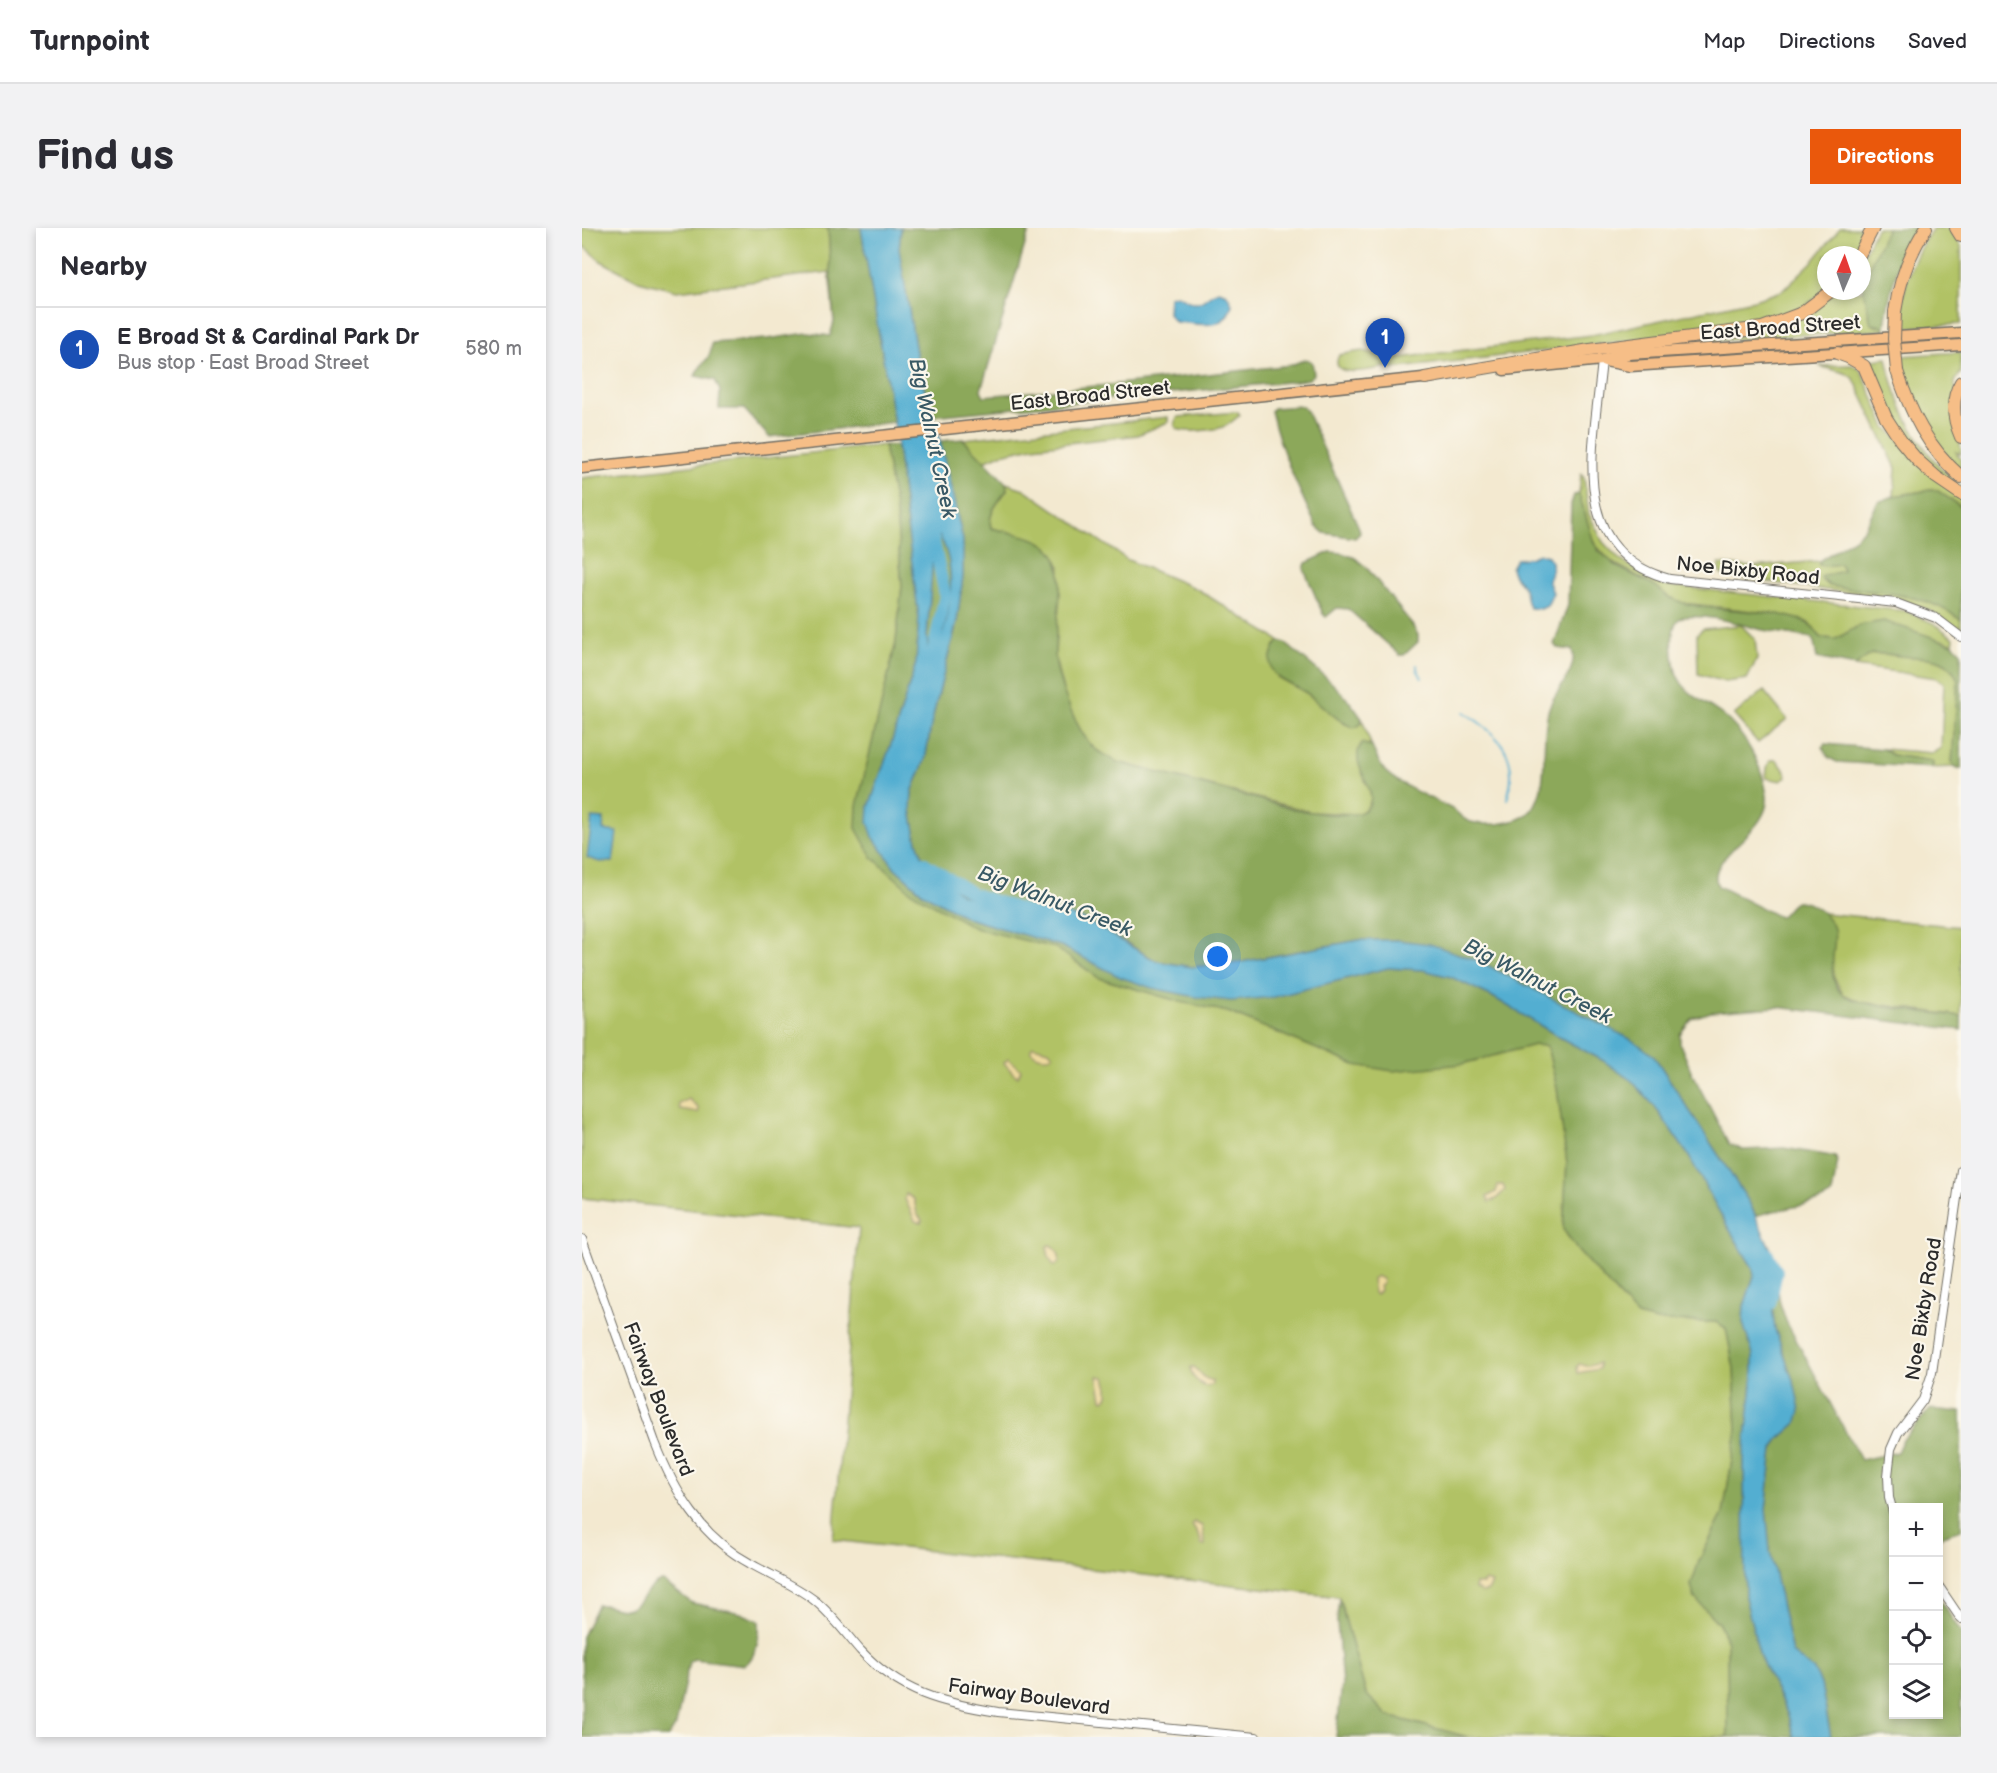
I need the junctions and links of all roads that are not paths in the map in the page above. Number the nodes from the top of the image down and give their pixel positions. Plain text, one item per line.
1 (1873, 228) edge
2 (1926, 228) edge
3 (1956, 228) edge
4 (1961, 236) edge
5 (1864, 246) edge
6 (1819, 300) edge
7 (1961, 333) edge
8 (1961, 345) edge
9 (1837, 353) junction
10 (1602, 360) junction
11 (1425, 378) junction
12 (1961, 382) edge
13 (1961, 437) edge
14 (582, 468) edge
15 (1961, 477) edge
16 (1961, 494) edge
17 (1961, 637) edge
18 (1961, 1170) edge
19 (582, 1239) edge
20 (1890, 1503) edge
21 (1943, 1593) edge
22 (1961, 1619) edge
23 (1256, 1737) edge

1 - 5 highway
2 - 15 highway, bridge
3 - 4 highway
6 - 11 highway
7 - 10 main road, East Broad Street
8 - 9 main road, East Broad Street
9 - 10 main road, East Broad Street
9 - 16 highway
10 - 11 main road, East Broad Street
10 - 17 street, Noe Bixby Road
11 - 14 main road, East Broad Street
12 - 13 highway
18 - 20 street, Noe Bixby Road
19 - 23 street, Fairway Boulevard
21 - 22 street

